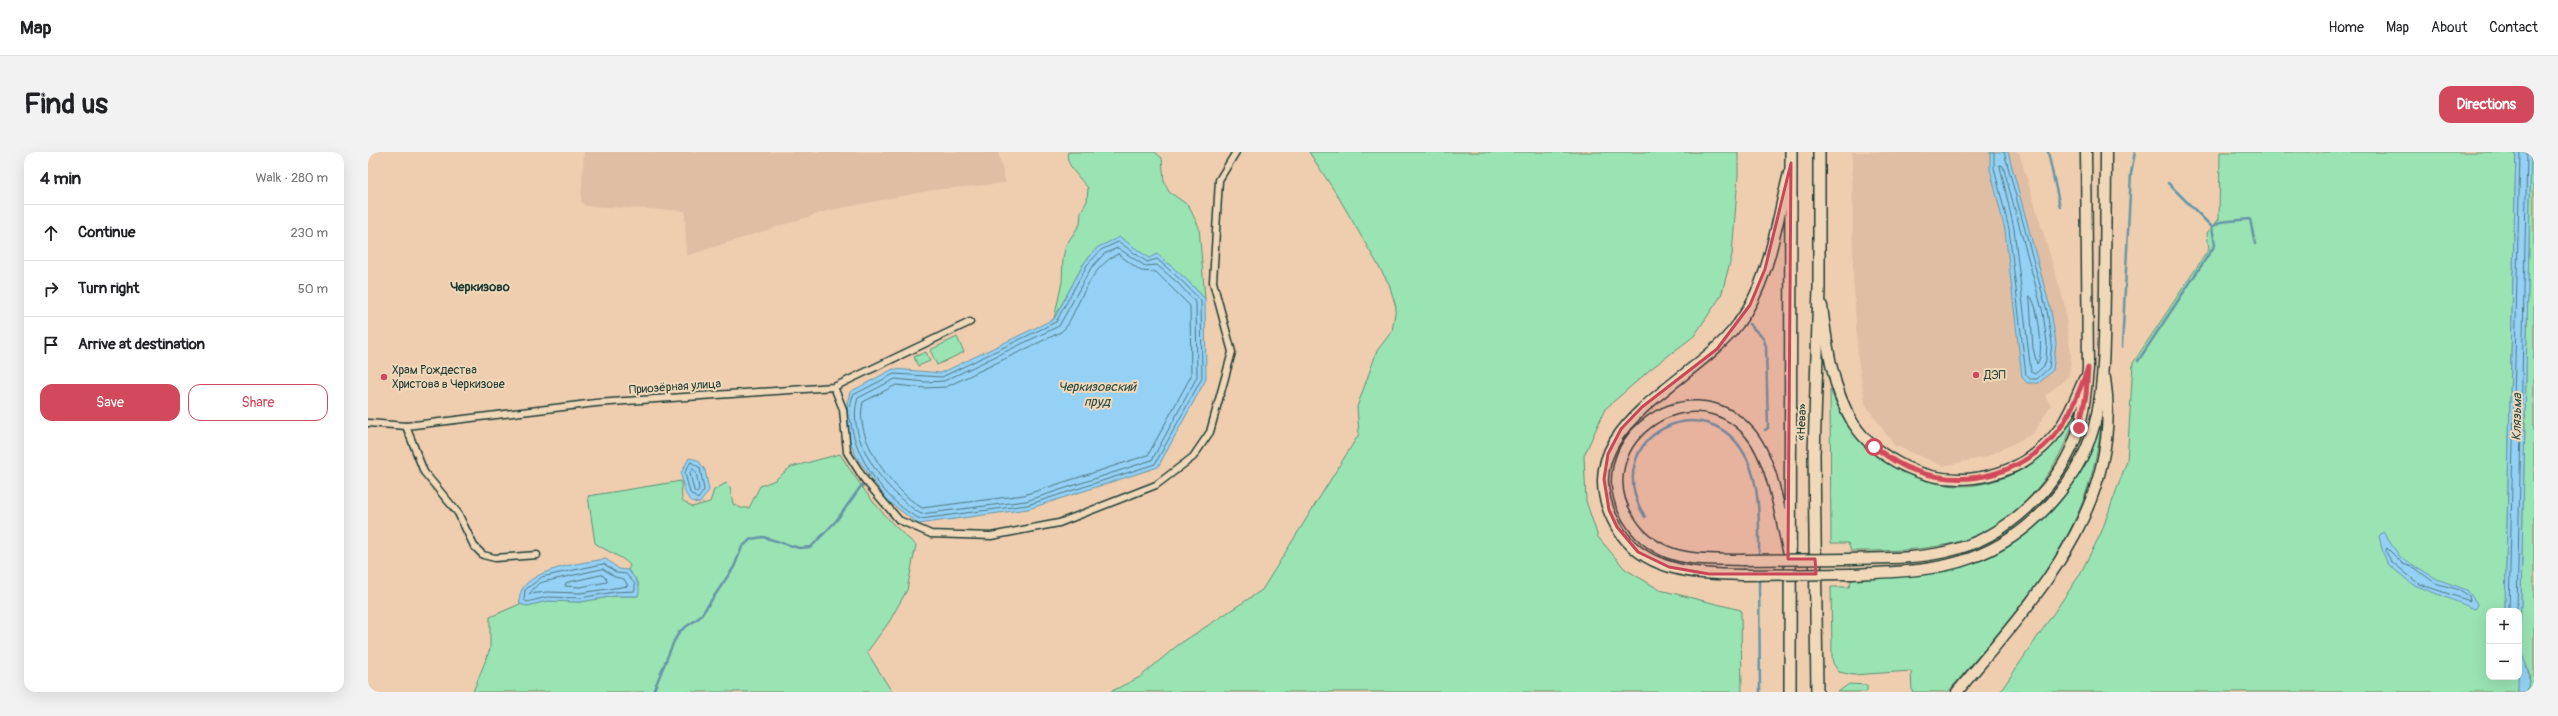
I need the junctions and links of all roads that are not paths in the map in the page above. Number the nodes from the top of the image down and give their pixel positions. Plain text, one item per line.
1 (1236, 152) edge
2 (1819, 152) edge
3 (2086, 152) edge
4 (2106, 152) edge
5 (1791, 157) edge
6 (1819, 288) junction
7 (970, 322) dead end
8 (2103, 363) junction
9 (2088, 368) junction
10 (834, 387) junction
11 (368, 423) edge
12 (406, 426) junction
13 (1788, 554) junction
14 (537, 555) dead end
15 (1790, 692) edge
16 (1817, 692) edge
17 (1957, 692) edge

1 - 10 street
2 - 6 highway, «Нева»
3 - 9 main road
4 - 8 main road
5 - 8 main road, bridge
5 - 13 highway, «Нева»
6 - 9 main road
6 - 16 highway, «Нева»
7 - 10 street, Приозёрная улица
8 - 17 main road
9 - 13 main road, bridge
10 - 12 street, Приозёрная улица
11 - 12 street, Приозёрная улица
12 - 14 street
13 - 15 highway, «Нева»

